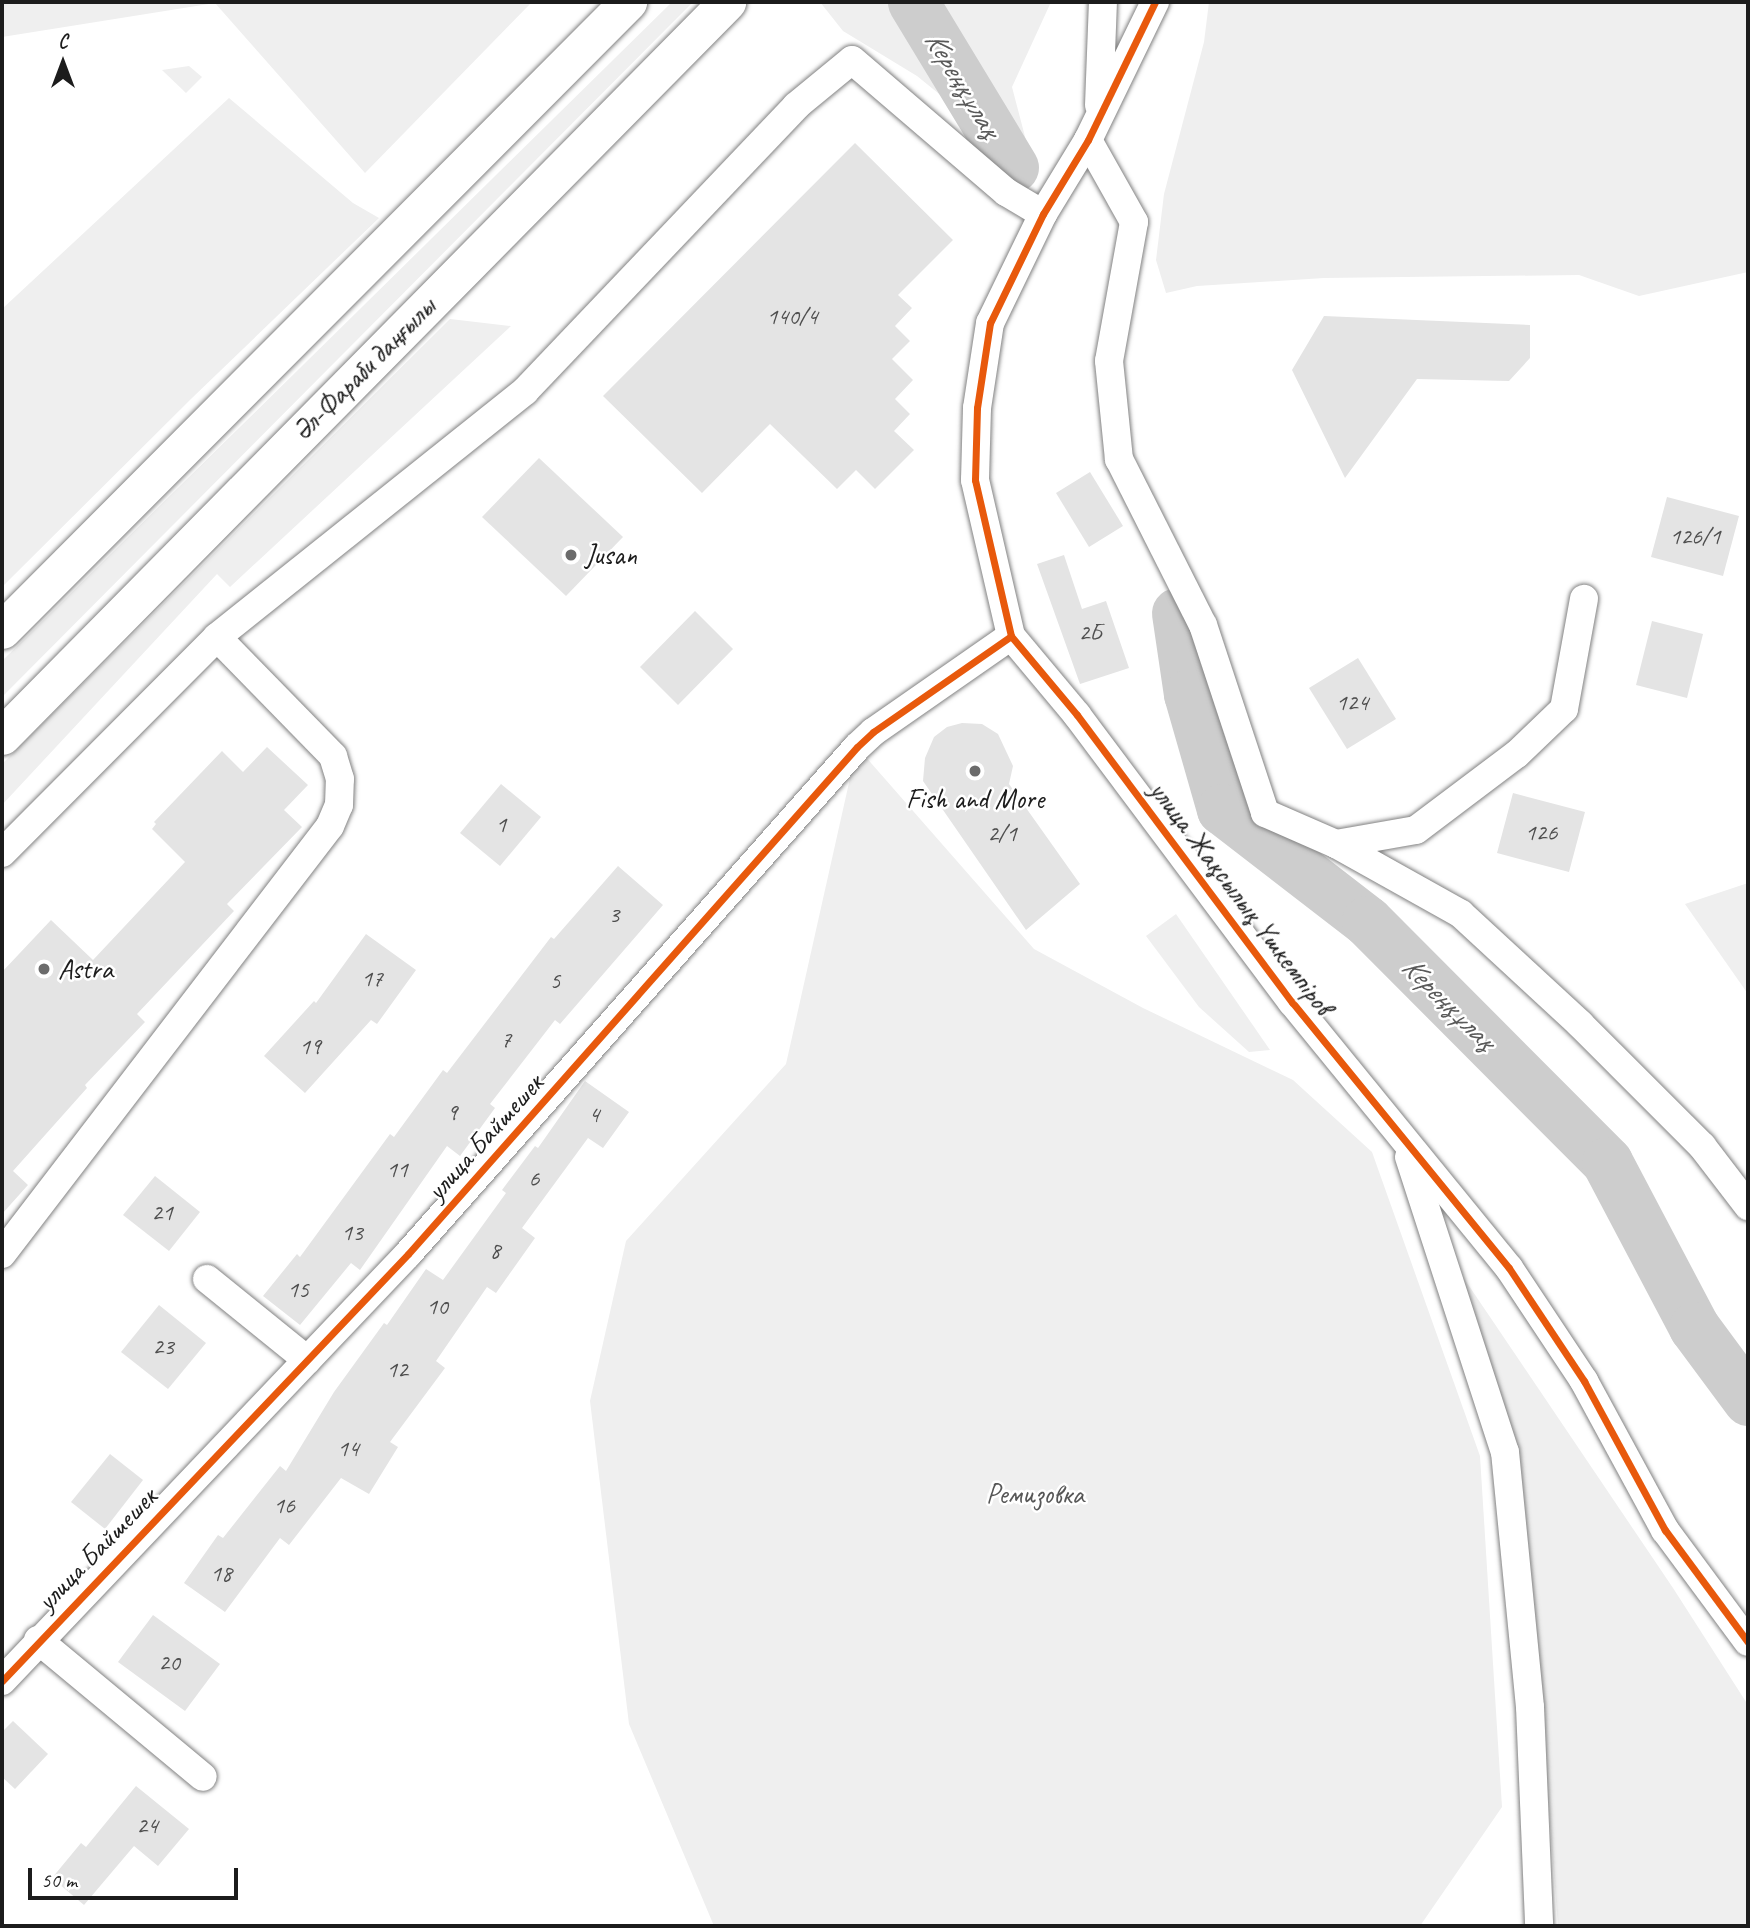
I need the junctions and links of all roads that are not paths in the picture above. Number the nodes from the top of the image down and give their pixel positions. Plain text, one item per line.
1 (628, 2) edge
2 (727, 2) edge
3 (1103, 2) edge
4 (1155, 2) edge
5 (1093, 127) junction
6 (1043, 214) junction
7 (1584, 599) dead end
8 (2, 630) edge
9 (1011, 636) junction
10 (217, 637) junction
11 (2, 736) edge
12 (1336, 844) junction
13 (2, 853) edge
14 (1403, 1140) junction
15 (1748, 1206) edge
16 (2, 1254) edge
17 (207, 1279) dead end
18 (307, 1360) junction
19 (38, 1640) junction
20 (1748, 1642) edge
21 (2, 1682) edge
22 (203, 1777) dead end
23 (1539, 1926) edge

1 - 8 main road
2 - 11 main road, Әл-Фараби даңғылы
3 - 5 street, улица Жақсылық Үшкемпіров
4 - 5 street
5 - 6 street, улица Жақсылық Үшкемпіров
5 - 12 street
6 - 9 street, улица Жақсылық Үшкемпіров
6 - 10 street
7 - 12 street
9 - 14 street, улица Жақсылық Үшкемпіров
9 - 18 street, улица Байшешек
10 - 13 street
10 - 16 street
12 - 15 street
14 - 20 street, улица Жақсылық Үшкемпіров
14 - 23 street
17 - 18 street
18 - 19 street, улица Байшешек
19 - 21 street, улица Байшешек
19 - 22 street

